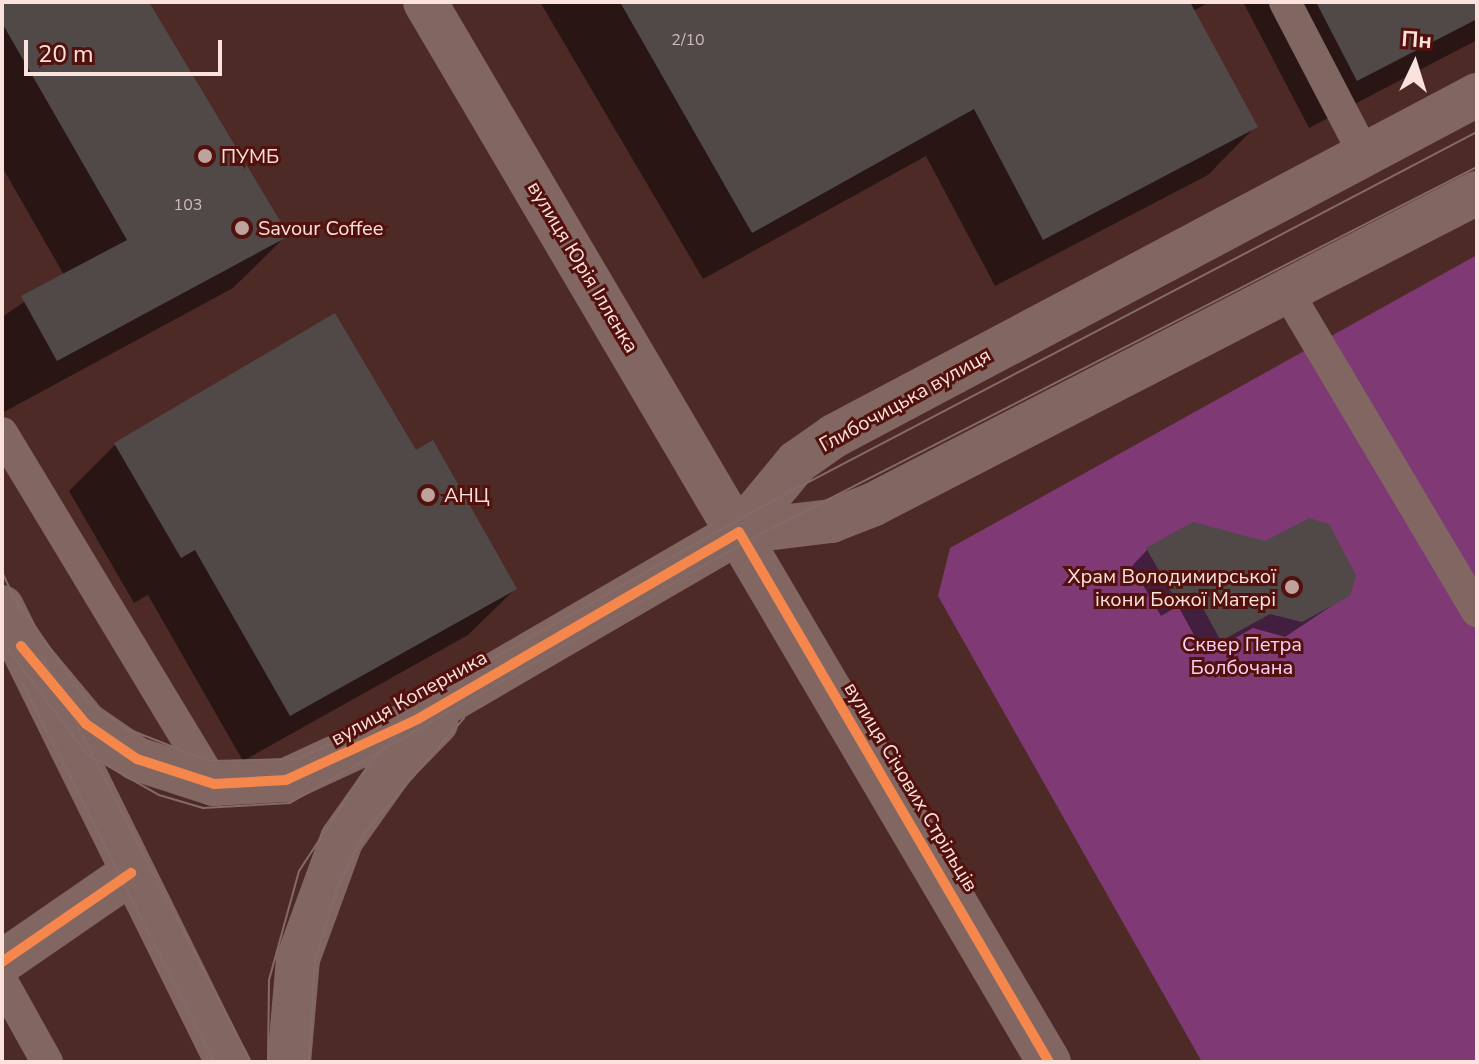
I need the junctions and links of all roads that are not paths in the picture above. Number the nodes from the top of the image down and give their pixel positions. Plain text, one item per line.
1 (425, 2) edge
2 (1285, 2) edge
3 (1477, 95) edge
4 (1364, 154) junction
5 (1477, 193) edge
6 (1288, 293) junction
7 (2, 433) edge
8 (739, 532) junction
9 (2, 607) edge
10 (1477, 611) edge
11 (21, 646) junction
12 (509, 664) junction
13 (214, 784) junction
14 (131, 873) junction
15 (2, 962) edge
16 (2, 981) edge
17 (47, 1062) edge
18 (227, 1062) edge
19 (289, 1062) edge
20 (1049, 1062) edge

1 - 8 main road, вулиця Юрія Іллєнка
2 - 4 lane
3 - 4 main road, Глибочицька вулиця
4 - 8 main road, Глибочицька вулиця
5 - 6 main road
6 - 8 main road
6 - 10 lane
7 - 13 lane
8 - 12 main road, вулиця Коперника
8 - 20 main road, вулиця Січових Стрільців
9 - 11 main road
11 - 13 main road, вулиця Коперника
11 - 14 main road
12 - 13 main road, вулиця Коперника
12 - 19 main road, вулиця Коперника
14 - 15 main road
14 - 18 main road
16 - 17 lane

